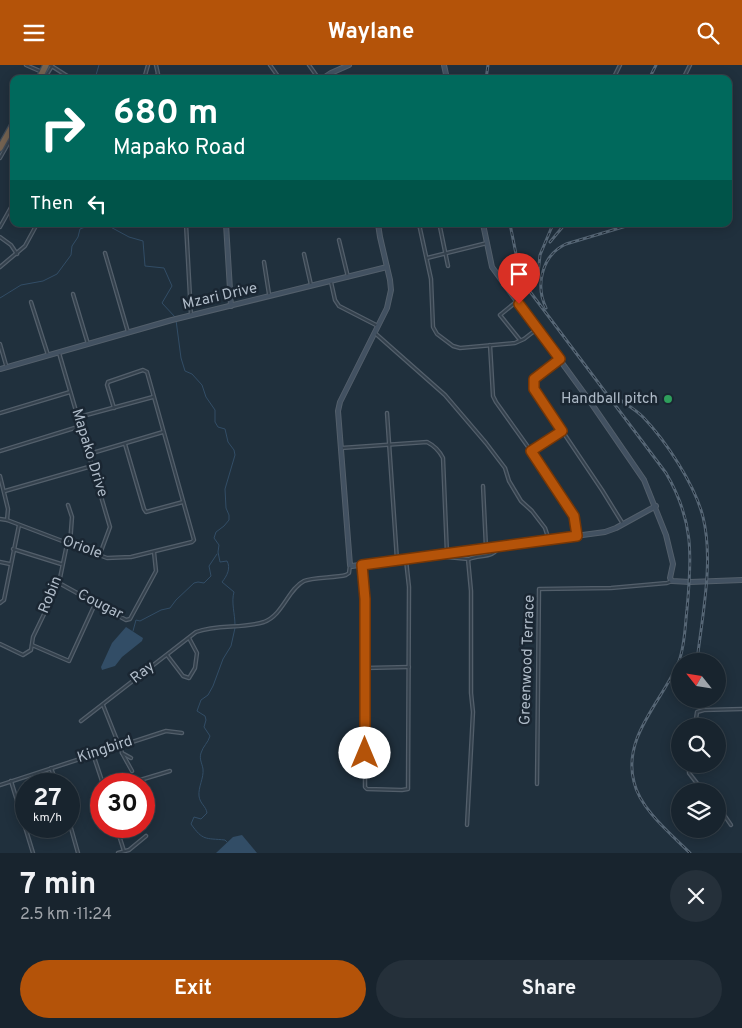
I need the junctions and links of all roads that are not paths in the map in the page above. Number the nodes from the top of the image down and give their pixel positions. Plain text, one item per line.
1 (26, 65) edge
2 (36, 65) edge
3 (49, 65) edge
4 (309, 65) edge
5 (347, 65) edge
6 (34, 69) junction
7 (42, 72) junction
8 (41, 75) edge
9 (65, 75) edge
10 (317, 75) edge
11 (328, 75) edge
12 (10, 130) edge
13 (10, 140) edge
14 (0, 148) edge
15 (0, 158) edge
16 (10, 209) edge
17 (0, 227) edge
18 (35, 227) edge
19 (186, 227) edge
20 (226, 227) edge
21 (379, 227) edge
22 (420, 227) edge
23 (440, 227) dead end
24 (484, 227) edge
25 (0, 237) edge
26 (339, 240) dead end
27 (487, 243) junction
28 (105, 253) dead end
29 (445, 253) junction
30 (18, 254) junction
31 (304, 254) dead end
32 (427, 258) junction
33 (264, 262) dead end
34 (448, 266) dead end
35 (0, 267) edge
36 (387, 267) junction
37 (348, 277) junction
38 (331, 282) junction
39 (311, 286) junction
40 (73, 294) dead end
41 (270, 297) junction
42 (517, 302) junction
43 (31, 303) dead end
44 (231, 306) junction
45 (190, 315) junction
46 (379, 326) junction
47 (537, 329) junction
48 (128, 332) junction
49 (375, 333) junction
50 (520, 340) junction
51 (0, 344) edge
52 (88, 344) junction
53 (490, 345) junction
54 (58, 352) junction
55 (48, 356) junction
56 (560, 359) junction
57 (7, 367) junction
58 (0, 369) edge
59 (70, 391) junction
60 (154, 396) junction
61 (114, 408) junction
62 (0, 413) edge
63 (387, 413) dead end
64 (78, 417) junction
65 (81, 426) junction
66 (562, 431) junction
67 (164, 432) junction
68 (124, 444) junction
69 (389, 445) junction
70 (341, 448) junction
71 (0, 451) edge
72 (531, 451) junction
73 (89, 454) junction
74 (92, 466) junction
75 (0, 476) edge
76 (483, 486) dead end
77 (5, 491) junction
78 (184, 502) junction
79 (68, 505) dead end
80 (656, 506) junction
81 (0, 519) edge
82 (7, 520) junction
83 (623, 524) junction
84 (18, 525) junction
85 (577, 536) junction
86 (549, 540) junction
87 (68, 544) junction
88 (499, 546) junction
89 (486, 547) junction
90 (13, 549) junction
91 (154, 552) junction
92 (100, 554) junction
93 (446, 554) junction
94 (468, 559) junction
95 (397, 560) junction
96 (406, 560) junction
97 (0, 562) edge
98 (10, 564) junction
99 (62, 564) junction
100 (350, 565) junction
101 (362, 565) junction
102 (742, 580) edge
103 (672, 581) junction
104 (59, 583) junction
105 (0, 603) edge
106 (95, 603) junction
107 (188, 638) junction
108 (0, 644) edge
109 (32, 645) junction
110 (167, 655) junction
111 (409, 667) junction
112 (365, 668) junction
113 (103, 705) junction
114 (742, 709) edge
115 (696, 718) edge
116 (81, 721) dead end
117 (182, 733) dead end
118 (119, 745) junction
119 (122, 753) junction
120 (93, 754) junction
121 (131, 758) dead end
122 (51, 768) junction
123 (132, 771) dead end
124 (170, 771) dead end
125 (53, 773) edge
126 (99, 773) edge
127 (689, 773) edge
128 (155, 776) edge
129 (11, 781) junction
130 (697, 783) edge
131 (537, 784) dead end
132 (0, 785) edge
133 (726, 818) edge
134 (467, 825) dead end
135 (731, 825) dead end
136 (74, 838) edge
137 (120, 838) edge
138 (144, 838) edge
139 (124, 851) junction
140 (33, 853) edge
141 (78, 853) edge
142 (118, 853) edge

1 - 6 street
2 - 6 street
3 - 7 highway
3 - 9 street
4 - 10 street
5 - 11 street
6 - 7 street
7 - 8 highway
12 - 14 highway
13 - 15 street
16 - 17 street
18 - 30 street
19 - 45 street
20 - 44 street
21 - 36 street
22 - 32 street
23 - 29 street
24 - 27 street
25 - 30 street
26 - 37 street
27 - 29 street
27 - 42 street
28 - 48 street
29 - 32 street
29 - 34 street
30 - 35 street
31 - 39 street
32 - 53 street
33 - 41 street
36 - 37 street, Mzari Drive
36 - 46 street
37 - 38 street, Mzari Drive
38 - 39 street, Mzari Drive
38 - 46 street
39 - 41 street, Mzari Drive
40 - 52 street
41 - 44 street, Mzari Drive
42 - 47 street
42 - 50 street
43 - 55 street
44 - 45 street, Mzari Drive
45 - 48 street, Mzari Drive
46 - 49 street
47 - 50 street
47 - 56 street
48 - 52 street, Mzari Drive
49 - 70 street
49 - 86 street
50 - 53 street
51 - 57 street
52 - 54 street, Mzari Drive
53 - 72 street
54 - 55 street, Mzari Drive
54 - 59 street, Mapako Drive
55 - 57 street, Mzari Drive
56 - 66 street
56 - 80 street
57 - 58 street, Mzari Drive
59 - 62 street
59 - 64 street, Mapako Drive
60 - 61 street
60 - 61 street
60 - 67 street
61 - 64 street
63 - 69 street
64 - 65 street, Mapako Drive
65 - 71 street
65 - 73 street, Mapako Drive
66 - 72 street
66 - 83 street
67 - 68 street
67 - 78 street
68 - 73 street
68 - 78 street
69 - 70 street
69 - 93 street
69 - 95 street
70 - 100 street
72 - 85 street
73 - 74 street, Mapako Drive
74 - 77 street
74 - 92 street, Mapako Drive
75 - 77 street
76 - 89 street
77 - 82 street
78 - 91 street, Oriole
79 - 87 street, Robin
80 - 83 street
80 - 103 street
81 - 82 street, Oriole
82 - 84 street, Oriole
83 - 85 street
84 - 87 street, Oriole
84 - 90 street
85 - 86 street
86 - 88 street
87 - 92 street, Oriole
87 - 99 street, Robin
88 - 89 street
88 - 94 street
89 - 93 street
90 - 98 street
90 - 99 street
91 - 92 street, Oriole
91 - 106 street, Cougar
93 - 94 street
93 - 96 street
94 - 134 street
95 - 96 street
95 - 101 street
96 - 111 street
97 - 98 street
98 - 105 street
99 - 104 street, Robin
100 - 101 street
100 - 107 street, Ray
101 - 112 street
102 - 103 street, Greenwood Terrace
103 - 131 street, Greenwood Terrace
104 - 106 street, Cougar
104 - 109 street, Robin
106 - 109 street
107 - 110 street, Ray
107 - 110 street
108 - 109 street
110 - 113 street, Ray
111 - 112 street
111 - 112 street
113 - 116 street, Ray
113 - 118 street
114 - 115 street
117 - 118 street, Kingbird
118 - 119 street
118 - 120 street, Kingbird
119 - 121 street
119 - 123 street
120 - 122 street, Kingbird
120 - 126 street
122 - 125 street
122 - 129 street, Kingbird
124 - 128 street
127 - 130 street
129 - 132 street, Kingbird
129 - 140 street
133 - 135 street
136 - 141 street
137 - 139 street
138 - 139 street
139 - 142 street

